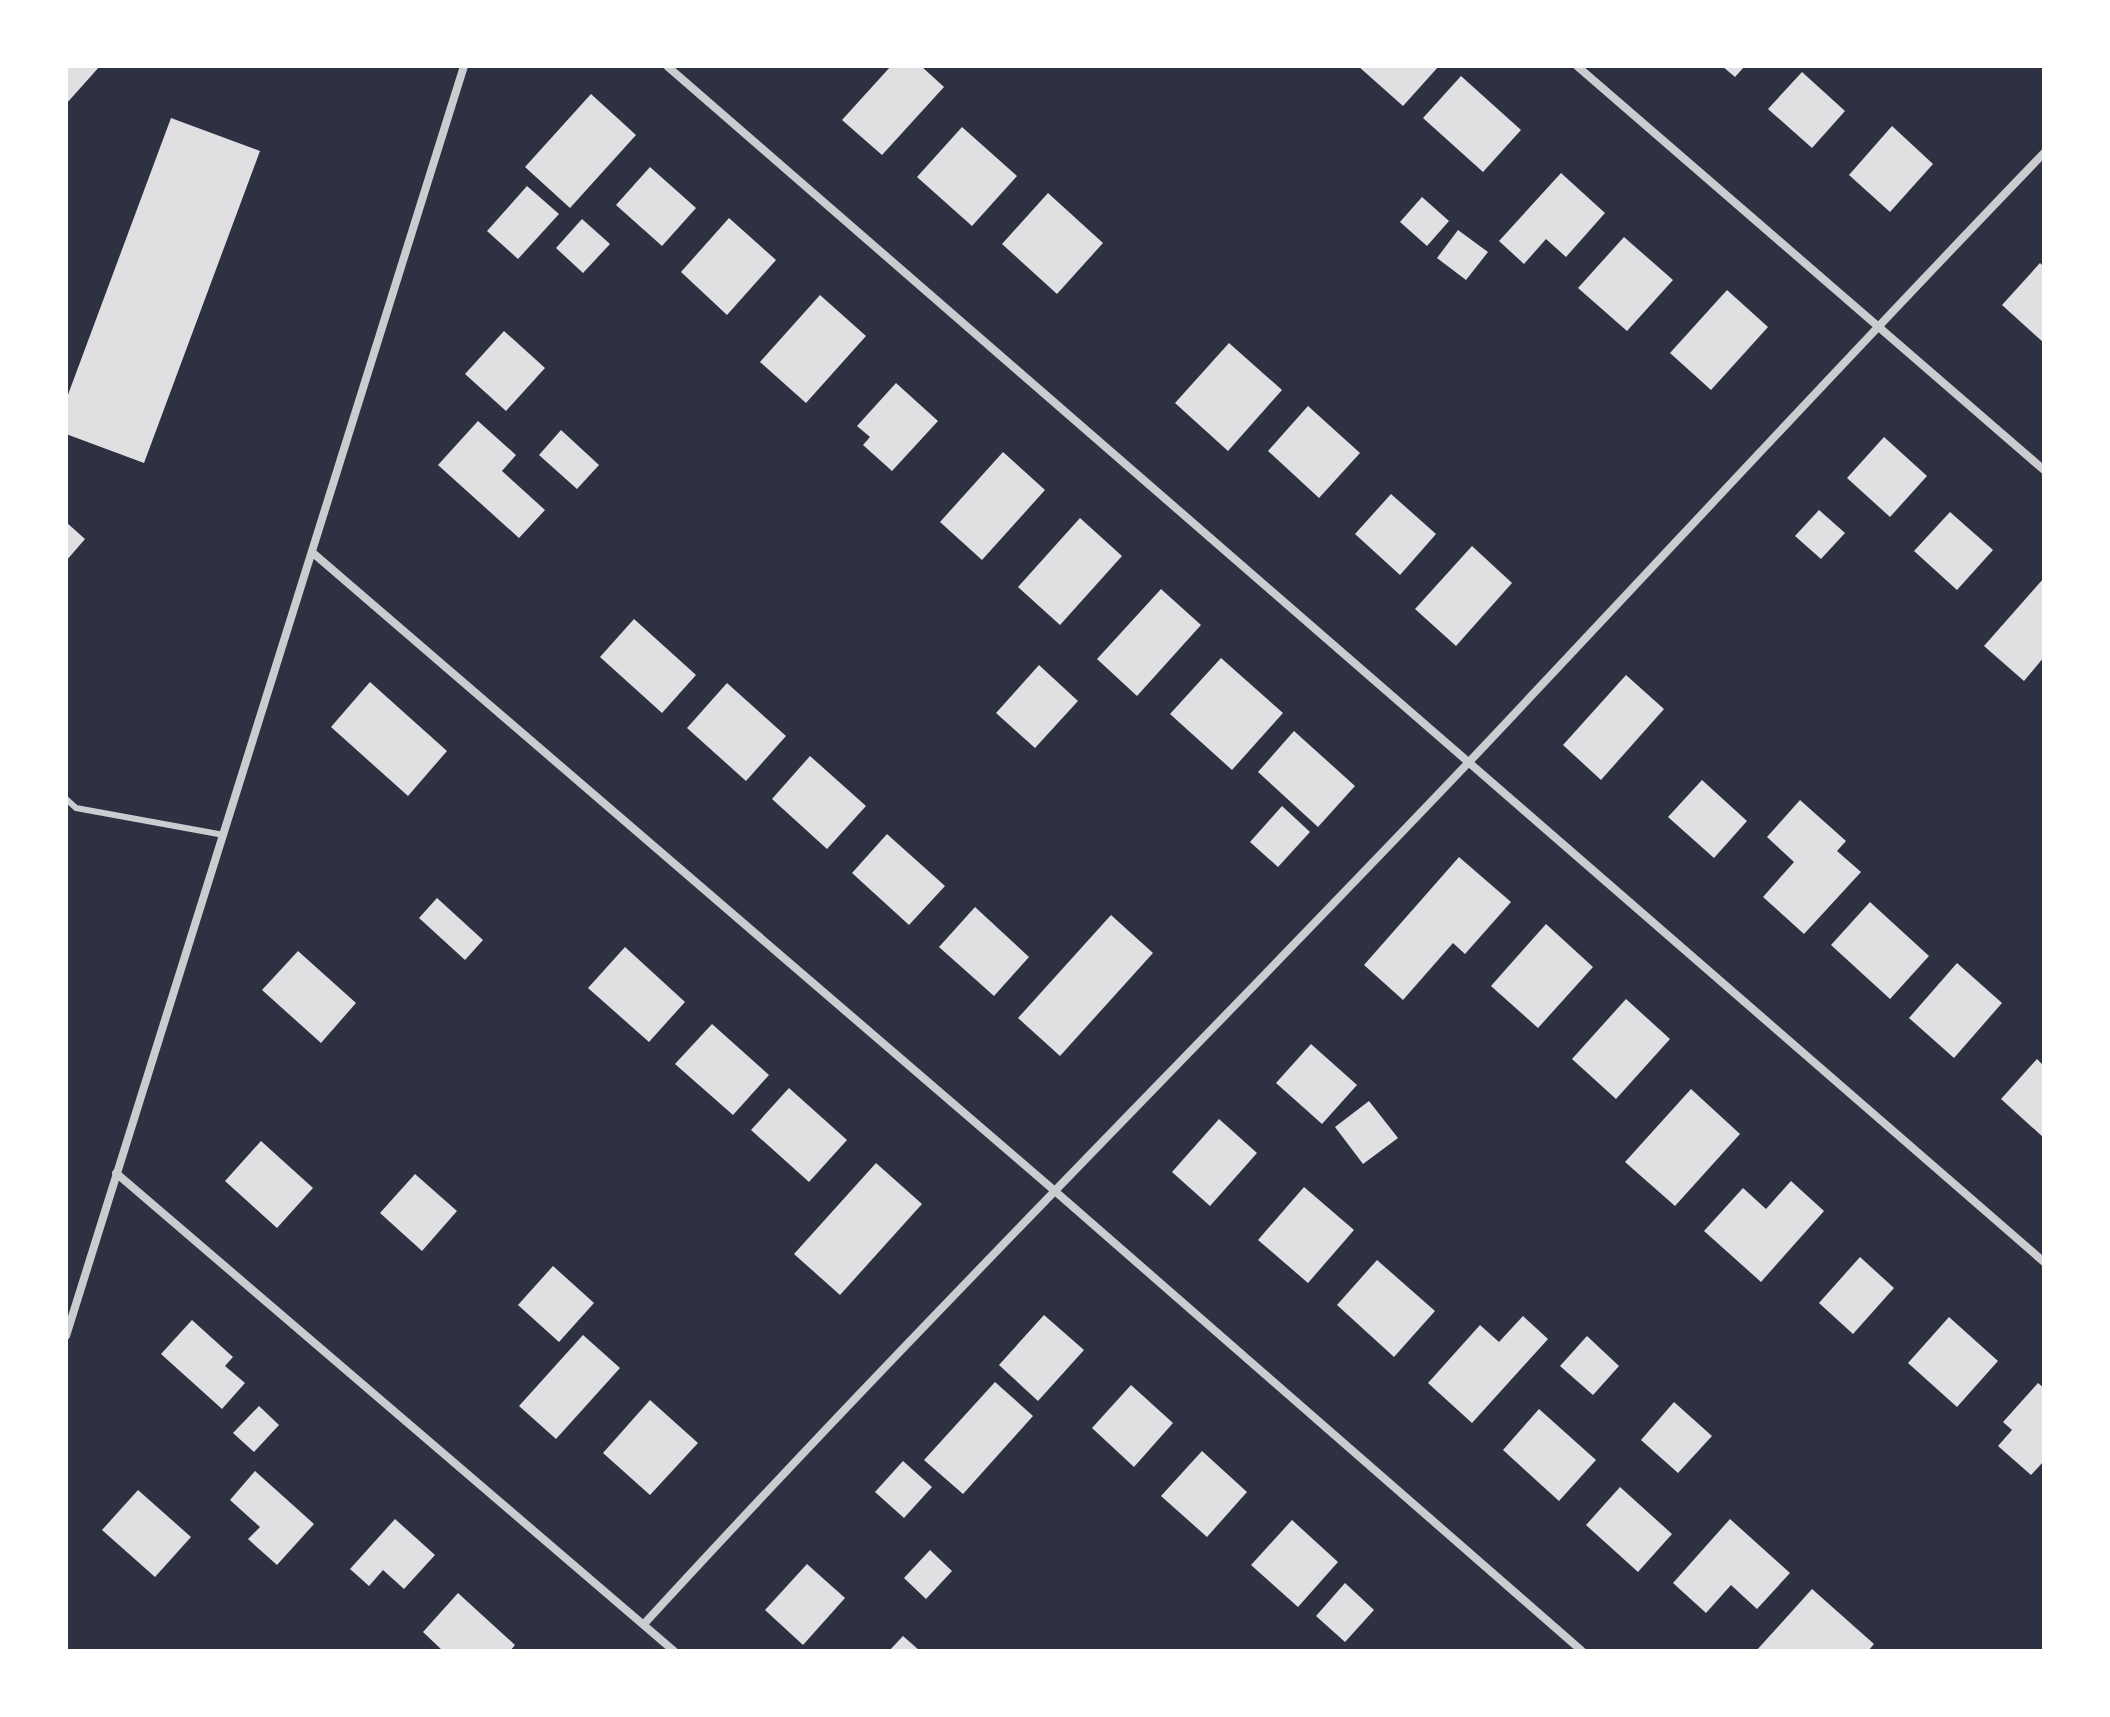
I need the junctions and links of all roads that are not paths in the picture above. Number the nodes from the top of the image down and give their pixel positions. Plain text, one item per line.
1 (464, 66) edge
2 (667, 66) edge
3 (1577, 66) edge
4 (2044, 153) edge
5 (1878, 325) junction
6 (2044, 470) edge
7 (313, 553) junction
8 (1470, 761) junction
9 (66, 799) edge
10 (224, 835) junction
11 (116, 1173) junction
12 (1056, 1192) junction
13 (2044, 1262) edge
14 (66, 1336) edge
15 (644, 1624) junction
16 (674, 1651) edge
17 (1582, 1651) edge

1 - 7 street
2 - 8 street
3 - 5 street
4 - 5 street
5 - 6 street
5 - 8 street
7 - 10 street
7 - 12 street
8 - 12 street
8 - 13 street
9 - 10 lane
10 - 11 street
11 - 14 street
11 - 15 street
12 - 15 street
12 - 17 street
15 - 16 street

